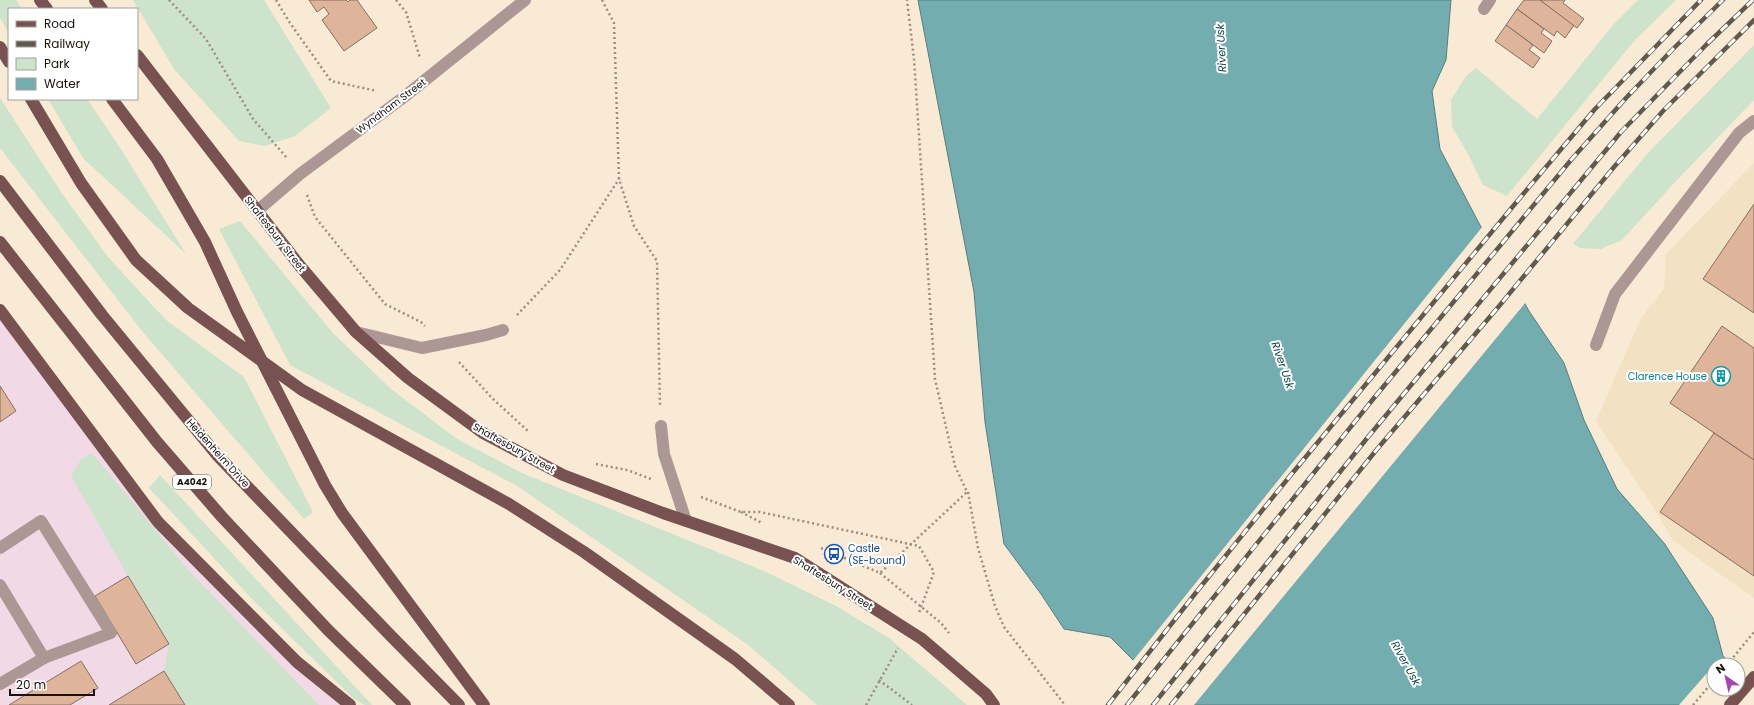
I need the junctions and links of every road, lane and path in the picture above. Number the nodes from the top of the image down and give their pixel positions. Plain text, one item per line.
1 (40, 0) edge
2 (95, 0) edge
3 (169, 0) edge
4 (276, 0) edge
5 (396, 0) edge
6 (525, 0) edge
7 (602, 0) edge
8 (907, 0) edge
9 (46, 8) edge
10 (101, 8) edge
11 (0, 47) edge
12 (138, 55) edge
13 (8, 60) edge
14 (427, 79) junction
15 (404, 97) junction
16 (32, 100) edge
17 (113, 100) edge
18 (1754, 121) edge
19 (300, 174) junction
20 (619, 179) junction
21 (0, 181) edge
22 (257, 211) junction
23 (0, 242) edge
24 (0, 310) edge
25 (503, 330) joint
26 (356, 332) junction
27 (444, 344) junction
28 (1596, 345) dead end
29 (661, 426) joint
30 (532, 436) dead end
31 (590, 462) dead end
32 (674, 486) junction
33 (968, 492) junction
34 (741, 512) junction
35 (686, 521) junction
36 (766, 525) dead end
37 (814, 545) dead end
38 (919, 546) dead end
39 (0, 548) edge
40 (0, 585) edge
41 (1754, 632) edge
42 (1734, 657) edge
43 (44, 658) junction
44 (1754, 677) edge
45 (0, 684) edge
46 (1706, 690) edge
47 (350, 705) edge
48 (405, 705) edge
49 (459, 705) edge
50 (484, 705) edge
51 (789, 705) edge
52 (866, 705) edge
53 (912, 705) edge
54 (994, 705) edge
55 (1065, 705) edge
56 (1693, 705) edge
57 (1730, 705) edge

1 - 9 main road
2 - 10 main road
3 - 19 path
4 - 15 path
5 - 14 path
6 - 14 street, Wyndham Street
7 - 20 path
8 - 33 path
11 - 13 main road
12 - 22 main road, Shaftesbury Street
14 - 15 street, Wyndham Street
15 - 19 street, Wyndham Street
16 - 51 main road
17 - 50 main road
18 - 28 street
19 - 22 street, Wyndham Street
19 - 27 path
20 - 25 path
20 - 29 path
21 - 49 main road, Heidenheim Drive
22 - 26 main road, Shaftesbury Street
23 - 48 main road, A4042
24 - 47 main road
25 - 27 street
26 - 27 street
26 - 35 main road, Shaftesbury Street
27 - 30 path
29 - 32 street
31 - 32 path
32 - 34 path
32 - 35 street
33 - 37 path
33 - 55 path
34 - 36 path
34 - 38 path
35 - 54 main road, Shaftesbury Street
39 - 43 street
40 - 43 street
41 - 42 path
43 - 45 street
44 - 57 main road
46 - 56 path
52 - 53 path

